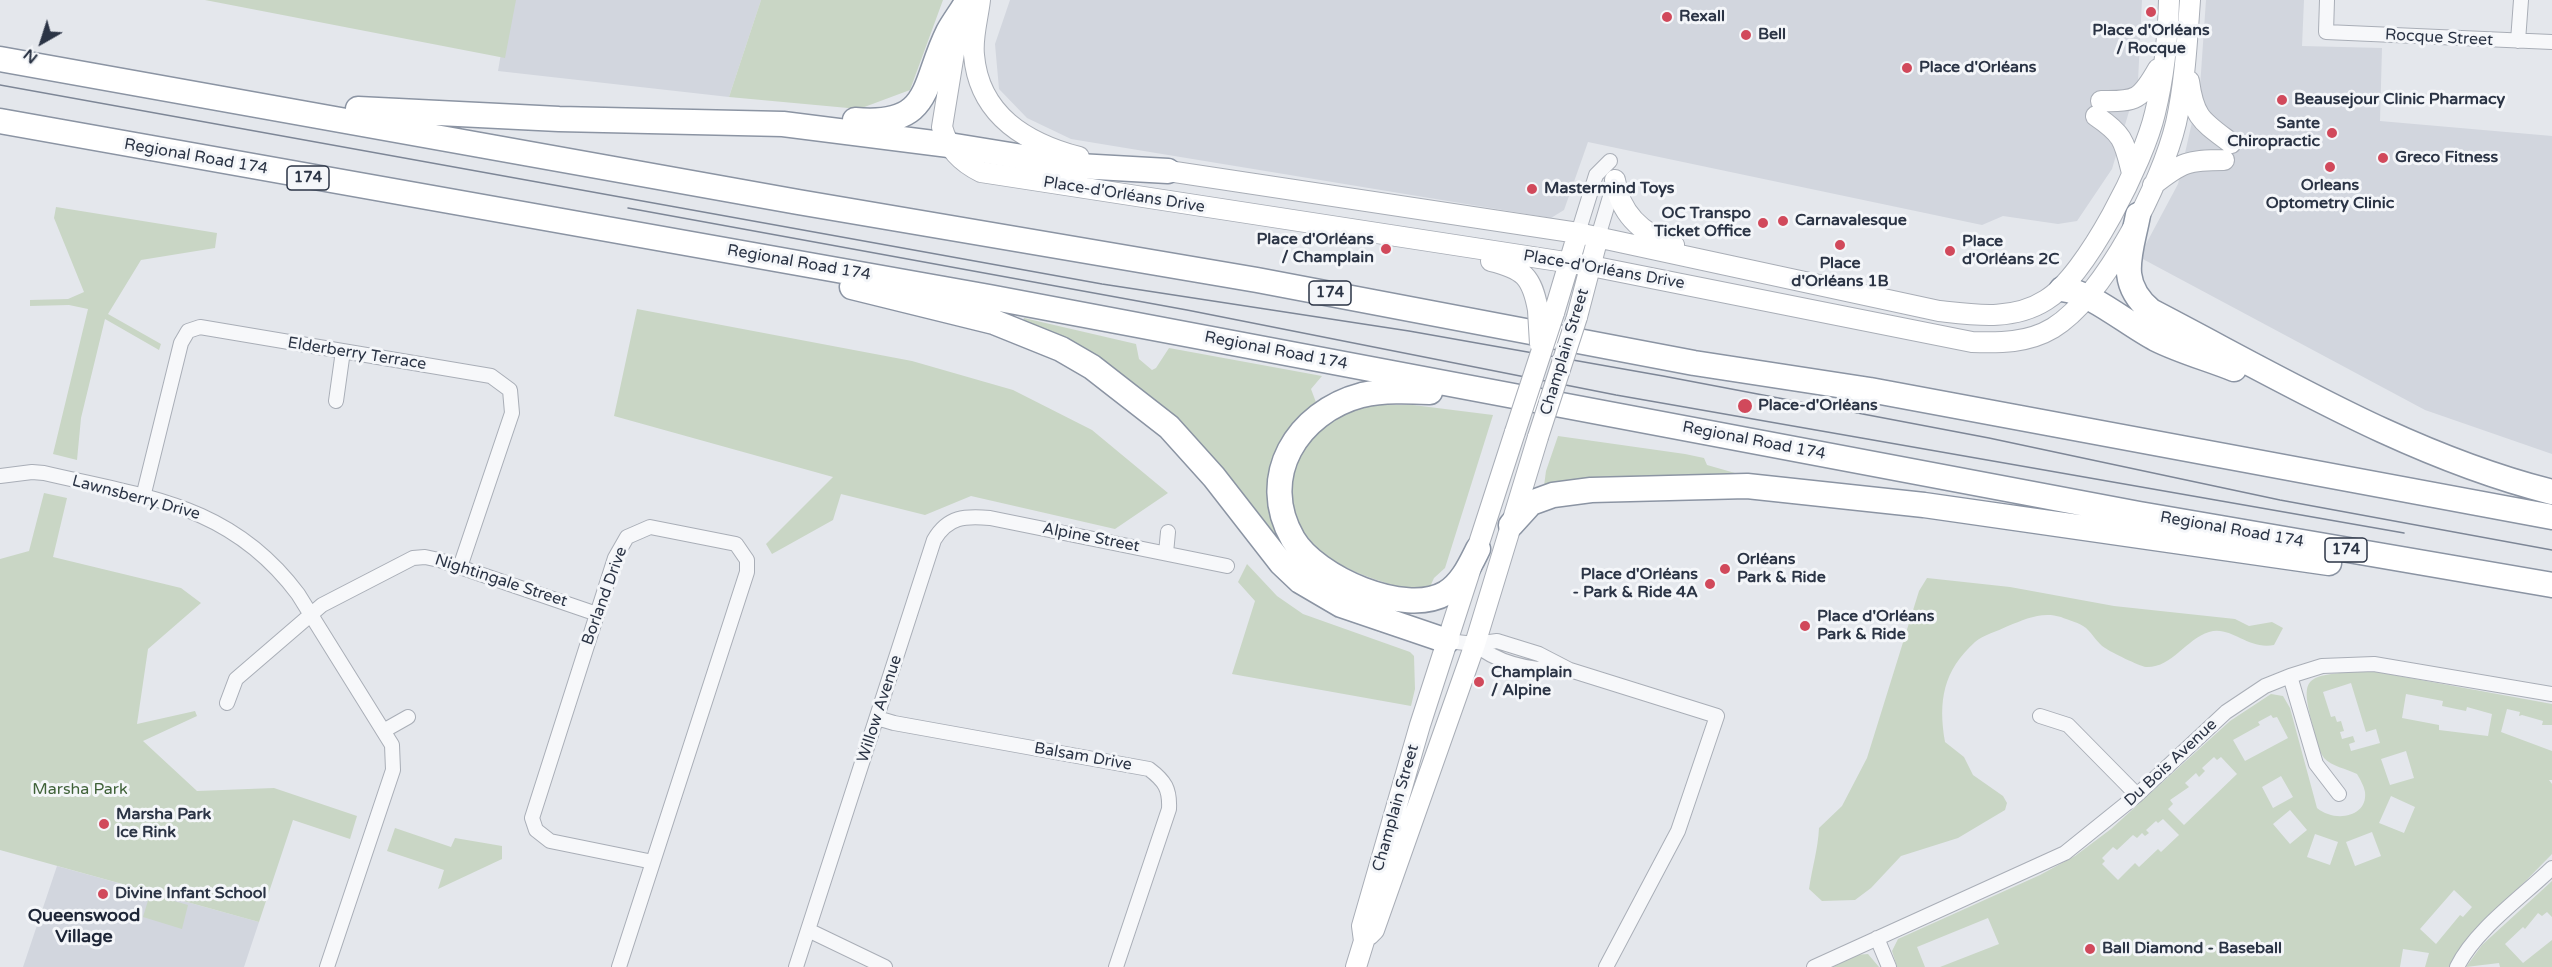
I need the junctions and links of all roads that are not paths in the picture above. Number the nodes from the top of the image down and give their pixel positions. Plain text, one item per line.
1 (968, 0) edge
2 (974, 0) edge
3 (980, 0) edge
4 (2169, 0) edge
5 (2190, 0) edge
6 (2327, 0) edge
7 (2521, 0) edge
8 (2518, 41) junction
9 (2552, 42) edge
10 (2166, 56) junction
11 (0, 59) edge
12 (2186, 61) junction
13 (106, 77) junction
14 (0, 122) edge
15 (783, 124) junction
16 (950, 145) junction
17 (1168, 171) junction
18 (2132, 173) junction
19 (1615, 180) junction
20 (2153, 185) junction
21 (2138, 215) junction
22 (617, 231) junction
23 (1372, 232) junction
24 (1578, 233) junction
25 (1598, 237) junction
26 (1570, 263) junction
27 (1591, 266) junction
28 (1742, 268) junction
29 (2062, 289) junction
30 (2088, 296) junction
31 (1546, 312) junction
32 (343, 351) junction
33 (336, 402) dead end
34 (2349, 413) junction
35 (0, 476) edge
36 (2552, 492) edge
37 (143, 497) junction
38 (2139, 514) junction
39 (2552, 517) edge
40 (1016, 523) joint
41 (1511, 525) junction
42 (1168, 532) dead end
43 (1478, 549) junction
44 (1166, 553) junction
45 (1227, 566) dead end
46 (460, 567) junction
47 (2552, 585) edge
48 (2552, 594) edge
49 (311, 614) junction
50 (597, 614) junction
51 (1447, 640) junction
52 (1474, 644) junction
53 (2290, 676) junction
54 (2552, 694) edge
55 (227, 703) dead end
56 (2040, 716) dead end
57 (408, 717) dead end
58 (877, 718) junction
59 (385, 730) junction
60 (2339, 794) dead end
61 (2137, 795) junction
62 (653, 862) junction
63 (2552, 868) edge
64 (808, 930) junction
65 (1877, 938) junction
66 (1364, 941) junction
67 (327, 967) edge
68 (619, 967) edge
69 (796, 967) edge
70 (885, 967) edge
71 (1116, 967) edge
72 (1356, 967) edge
73 (1606, 967) edge
74 (1814, 967) edge
75 (1889, 967) edge
76 (2457, 967) edge

1 - 15 highway
2 - 16 main road
3 - 17 main road, Place-d'Orléans Drive
4 - 10 main road, Place-d'Orléans Drive
5 - 12 main road, Place-d'Orléans Drive
6 - 8 street, Rocque Street
7 - 8 street
8 - 9 street, Rocque Street
10 - 18 main road, Place-d'Orléans Drive
10 - 18 main road
11 - 13 highway, 174
12 - 20 main road, Place-d'Orléans Drive
12 - 20 main road
13 - 15 highway
13 - 39 highway, 174
14 - 22 highway, Regional Road 174 / 174
15 - 16 highway
16 - 17 highway
16 - 23 main road, Place-d'Orléans Drive
17 - 24 main road, Place-d'Orléans Drive
18 - 29 main road, Place-d'Orléans Drive
19 - 24 street, Champlain Street
19 - 25 street, Champlain Street
19 - 28 main road
20 - 21 main road, Place-d'Orléans Drive
21 - 30 main road, Place-d'Orléans Drive
21 - 34 highway
22 - 38 highway, Regional Road 174 / 174
22 - 51 highway
23 - 26 main road, Place-d'Orléans Drive
23 - 31 main road
24 - 25 main road, Place-d'Orléans Drive
24 - 26 main road, Champlain Street
25 - 27 main road, Champlain Street
25 - 28 main road, Place-d'Orléans Drive
26 - 27 main road, Place-d'Orléans Drive
26 - 31 main road, Champlain Street
27 - 30 main road, Place-d'Orléans Drive
27 - 41 main road, Champlain Street, bridge
28 - 29 main road, Place-d'Orléans Drive
29 - 30 highway
30 - 34 highway
31 - 43 main road, Champlain Street, bridge
32 - 33 street
32 - 37 street, Elderberry Terrace
32 - 46 street, Elderberry Terrace
34 - 36 highway
35 - 37 street, Lawnsberry Drive
37 - 49 street, Lawnsberry Drive
38 - 43 highway
38 - 47 highway, Regional Road 174 / 174
40 - 44 street, Alpine Street
40 - 58 street, Willow Avenue
41 - 48 highway
41 - 52 main road, Champlain Street
42 - 44 street
43 - 51 main road, Champlain Street
44 - 45 street, Alpine Street
46 - 49 street, Nightingale Street
46 - 50 street, Nightingale Street
49 - 55 street, Nightingale Street
49 - 59 street, Lawnsberry Drive
50 - 62 street, Borland Drive
50 - 62 street, Borland Drive
51 - 52 street
51 - 66 main road, Champlain Street
52 - 66 main road, Champlain Street
52 - 73 street
53 - 54 street, Du Bois Avenue
53 - 60 street
53 - 61 street, Du Bois Avenue
56 - 61 street
57 - 59 street
58 - 64 street, Willow Avenue
58 - 71 street, Balsam Drive
59 - 67 street, Lawnsberry Drive
61 - 65 street, Du Bois Avenue
62 - 68 street, Borland Drive
63 - 76 street
64 - 69 street, Willow Avenue
64 - 70 street
65 - 74 street, Du Bois Avenue
65 - 75 street
66 - 72 main road, Champlain Street

